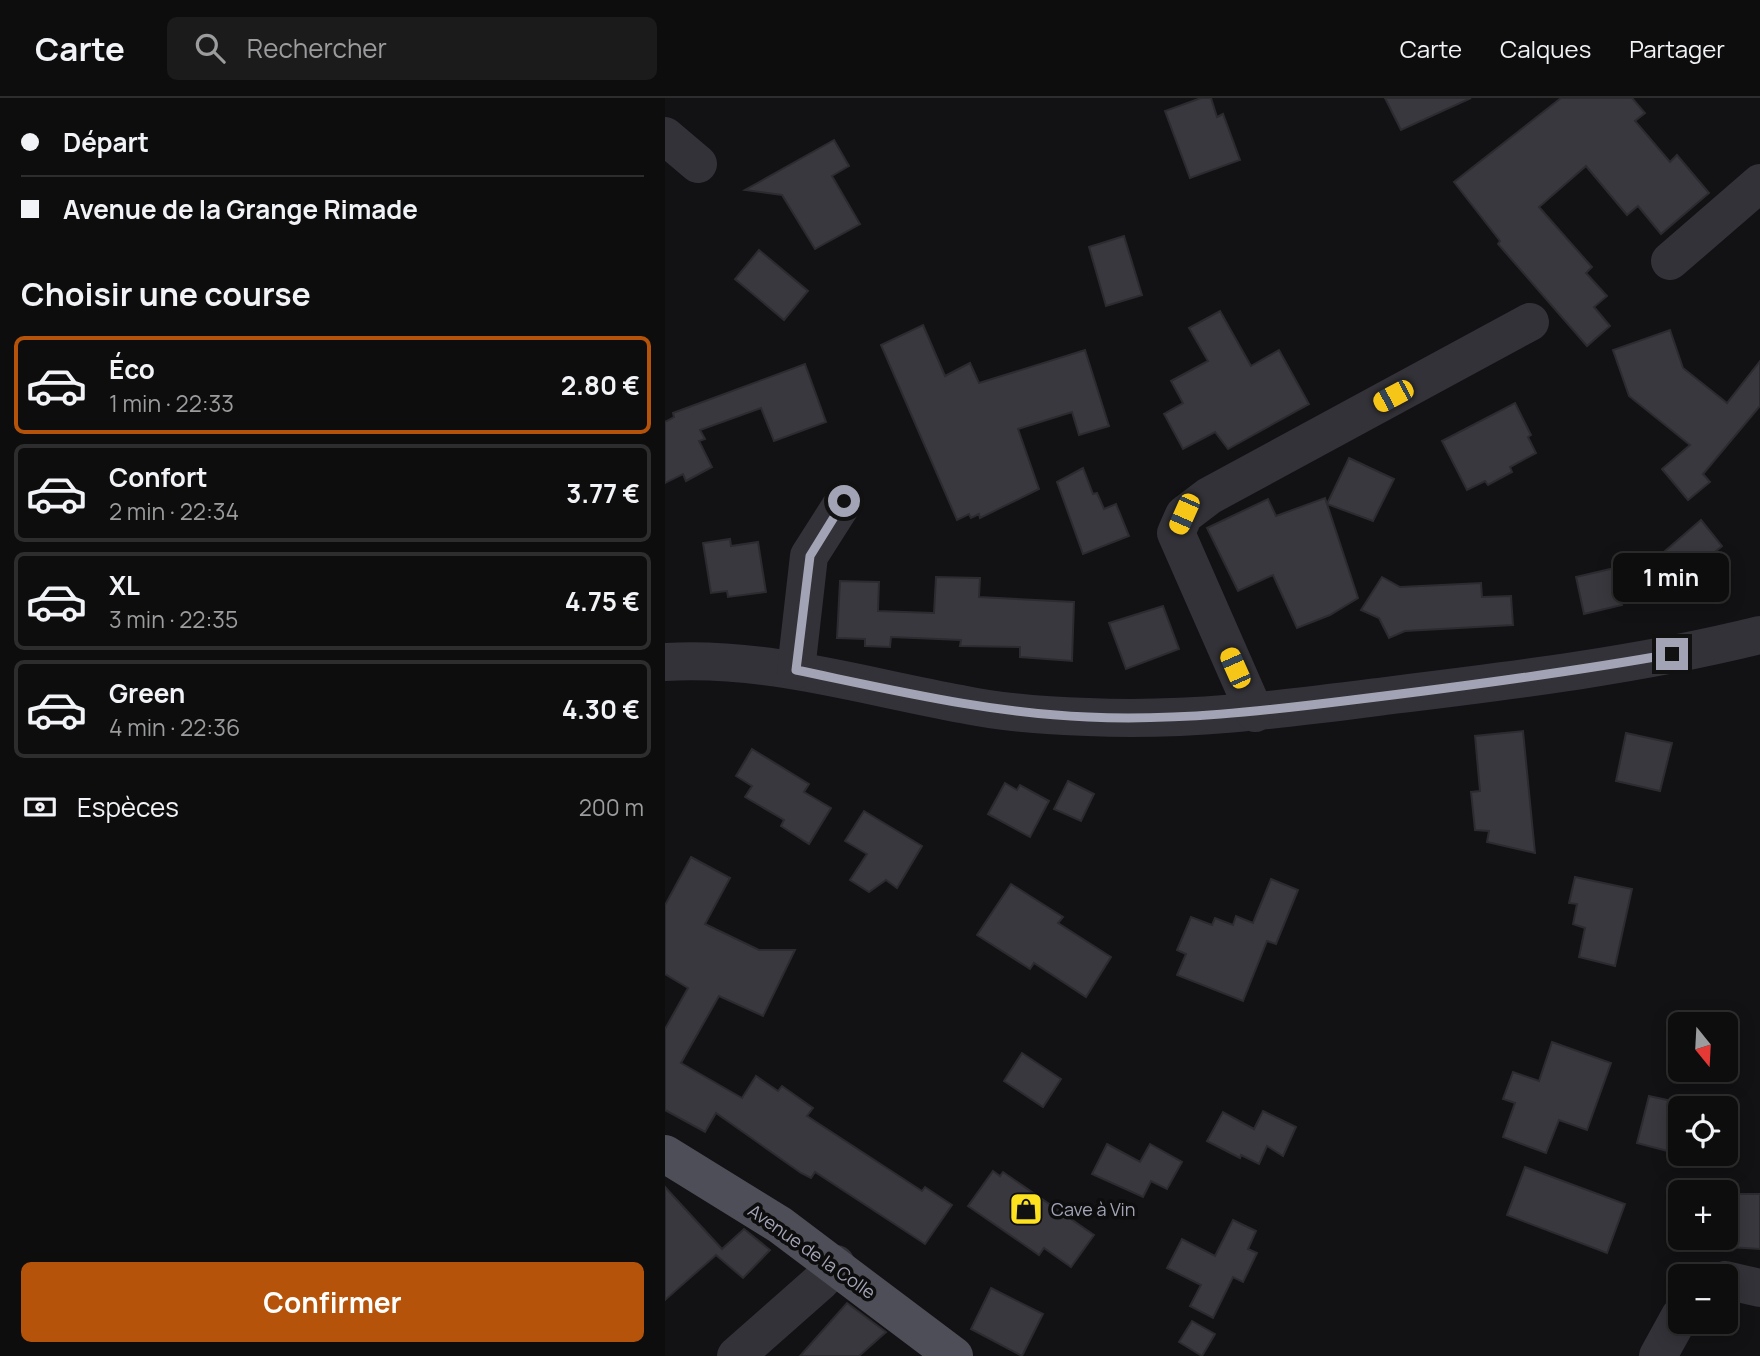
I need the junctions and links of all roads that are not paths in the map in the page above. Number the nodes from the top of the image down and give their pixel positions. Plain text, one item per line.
1 (665, 136) edge
2 (698, 163) dead end
3 (1760, 183) edge
4 (1670, 261) dead end
5 (1530, 322) dead end
6 (844, 501) dead end
7 (1760, 635) edge
8 (665, 662) edge
9 (796, 670) junction
10 (1255, 713) junction
11 (665, 1154) edge
12 (836, 1264) junction
13 (1738, 1283) edge
14 (1760, 1288) edge
15 (1670, 1334) edge
16 (736, 1356) edge
17 (954, 1356) edge
18 (1658, 1356) edge

1 - 2 street
3 - 4 street
5 - 10 street
6 - 9 street
7 - 10 street
8 - 9 street
9 - 10 street
11 - 12 main road, Avenue de la Colle
12 - 16 street
12 - 17 main road, Avenue de la Colle
13 - 14 street
15 - 18 street

